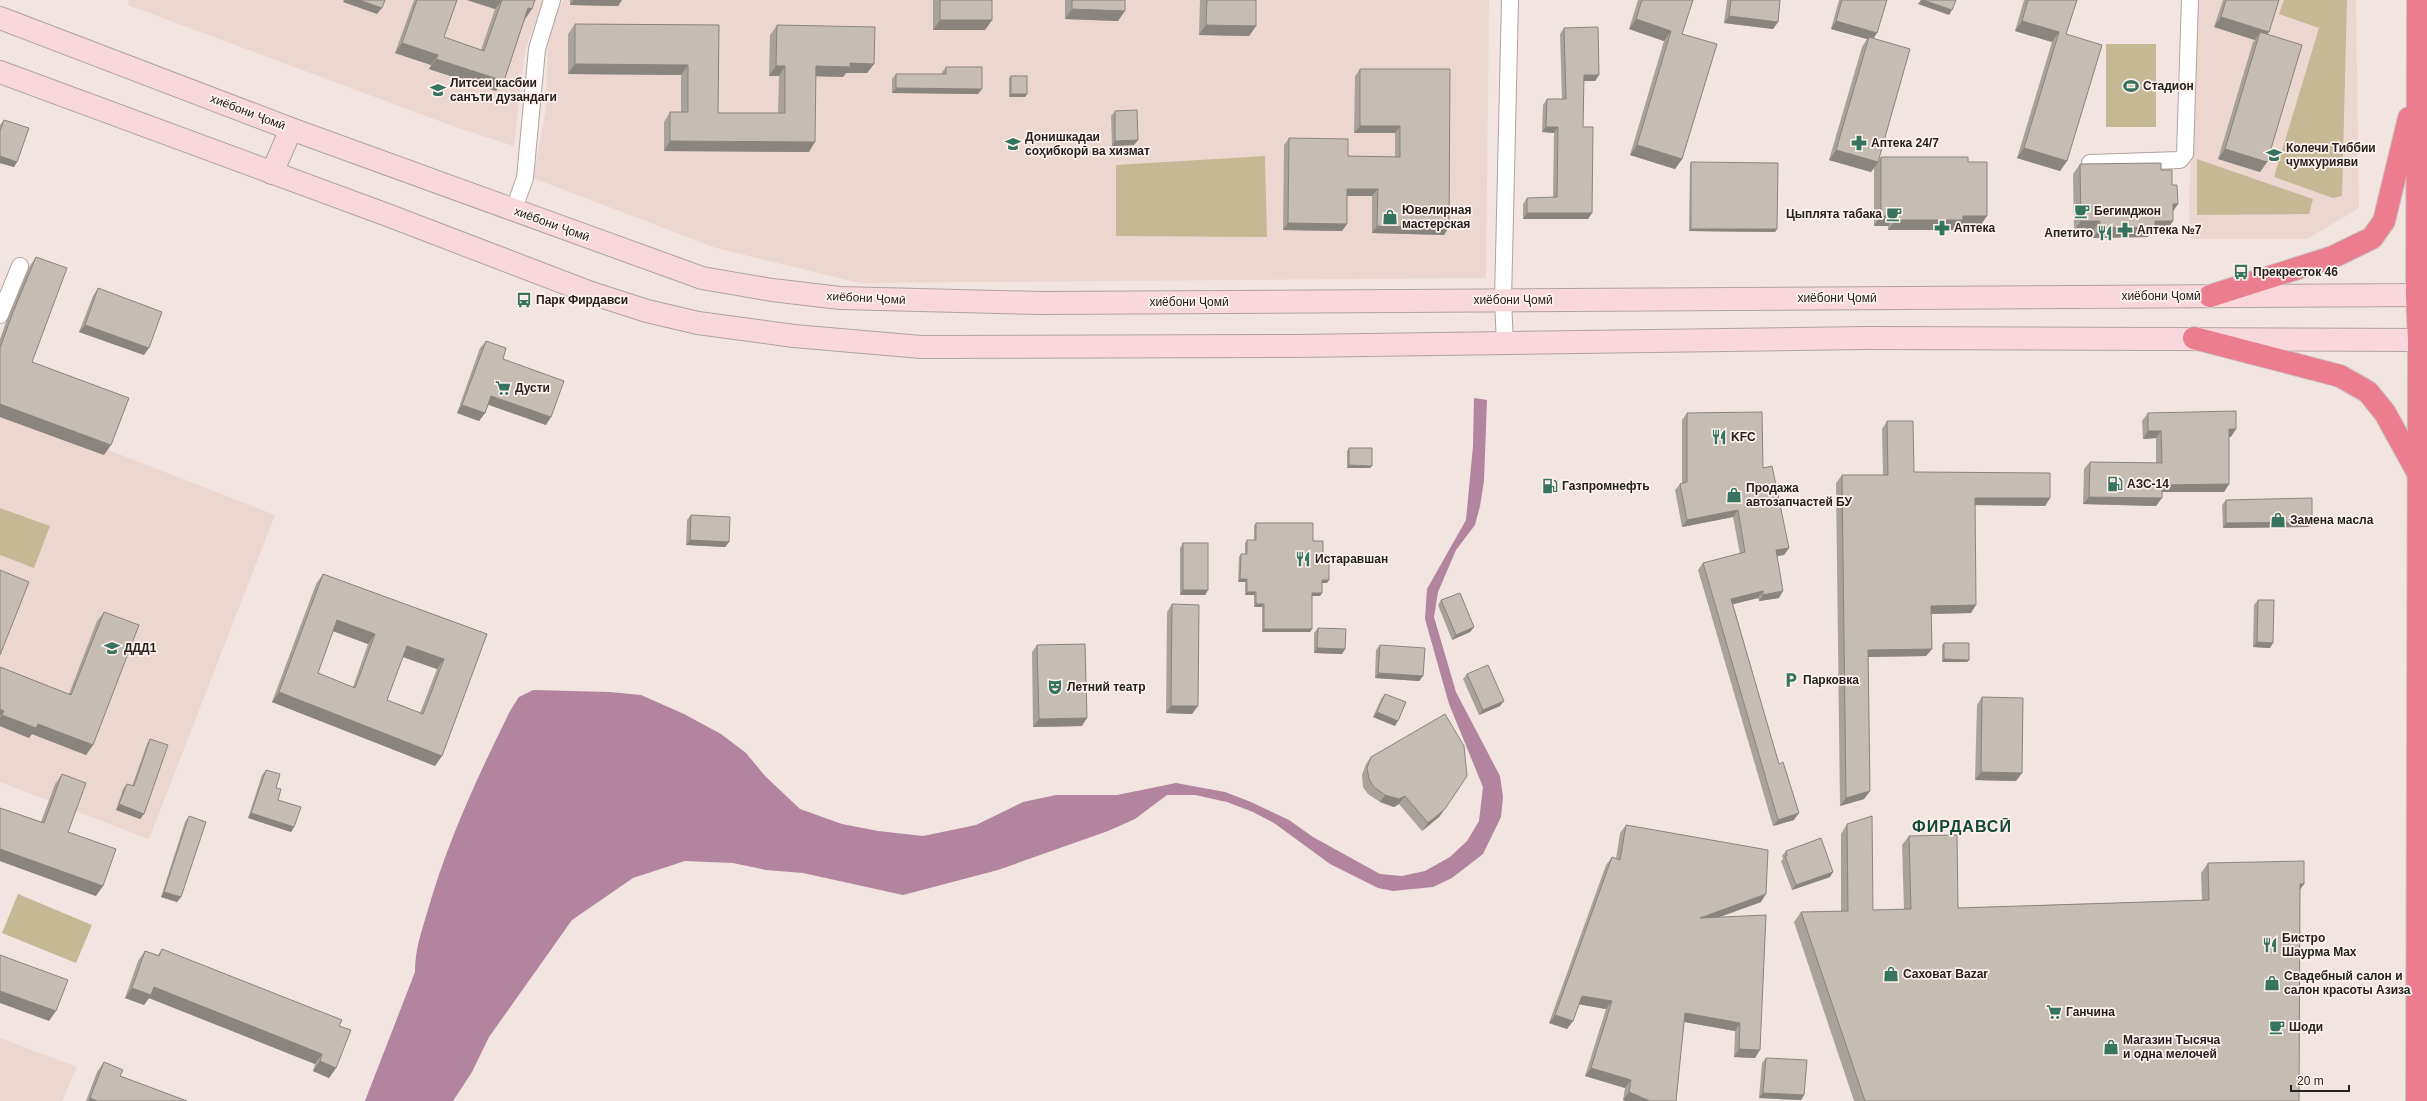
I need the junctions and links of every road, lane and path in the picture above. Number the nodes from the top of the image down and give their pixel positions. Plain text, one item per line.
1 (552, 0) edge
2 (1510, 0) edge
3 (2190, 0) edge
4 (2418, 0) edge
5 (0, 18) edge
6 (0, 72) edge
7 (2422, 75) edge
8 (291, 129) junction
9 (2090, 162) edge
10 (272, 173) junction
11 (516, 203) dead end
12 (20, 266) dead end
13 (2422, 295) edge
14 (2210, 296) junction
15 (1503, 300) junction
16 (0, 316) edge
17 (2194, 338) junction
18 (2423, 340) edge
19 (1505, 344) junction
20 (2419, 474) junction
21 (2423, 527) edge
22 (2417, 1101) edge

1 - 11 street
2 - 15 street
3 - 9 street
4 - 7 highway
5 - 8 main road, хиёбони Ҷомӣ
6 - 10 main road
7 - 13 highway
7 - 14 highway
8 - 10 main road
8 - 15 main road, хиёбони Ҷомӣ
10 - 19 main road
12 - 16 street
13 - 14 main road, хиёбони Ҷомӣ
13 - 18 highway
14 - 15 main road, хиёбони Ҷомӣ
15 - 19 street
17 - 18 main road
17 - 19 main road
17 - 20 highway
18 - 20 highway
20 - 21 highway
21 - 22 highway

